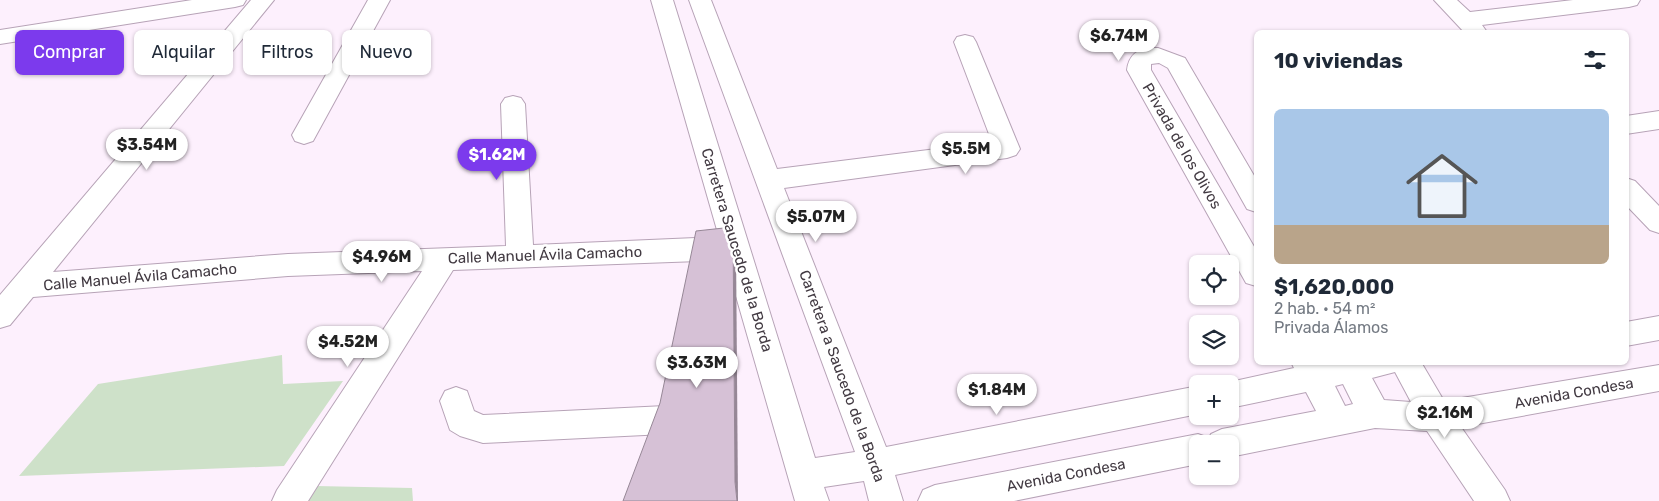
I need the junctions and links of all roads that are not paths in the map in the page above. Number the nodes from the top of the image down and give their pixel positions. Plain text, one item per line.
1 (235, 0) edge
2 (262, 0) edge
3 (379, 0) edge
4 (662, 0) edge
5 (701, 0) edge
6 (1445, 0) edge
7 (1629, 0) edge
8 (1471, 26) edge
9 (0, 37) edge
10 (965, 42) dead end
11 (514, 104) dead end
12 (1659, 120) edge
13 (1629, 125) edge
14 (304, 136) dead end
15 (1234, 162) junction
16 (1194, 166) junction
17 (769, 180) junction
18 (1629, 191) edge
19 (1254, 198) edge
20 (1659, 223) edge
21 (736, 246) junction
22 (699, 250) junction
23 (520, 256) junction
24 (445, 259) junction
25 (1254, 271) edge
26 (696, 280) edge
27 (24, 286) junction
28 (0, 316) edge
29 (1659, 328) edge
30 (1629, 333) edge
31 (1407, 365) edge
32 (1350, 366) edge
33 (1310, 370) edge
34 (1659, 378) edge
35 (1239, 391) edge
36 (456, 401) dead end
37 (1189, 402) edge
38 (1375, 414) junction
39 (1436, 417) junction
40 (665, 420) edge
41 (1337, 421) junction
42 (1239, 441) edge
43 (1189, 451) edge
44 (876, 464) junction
45 (808, 488) edge
46 (289, 501) edge
47 (886, 501) edge
48 (935, 501) edge
49 (1493, 501) edge

1 - 9 street
2 - 27 street
3 - 14 street
4 - 21 street, Carretera Saucedo de la Borda
5 - 17 street, Carretera a Saucedo de la Borda
6 - 8 street
7 - 8 street
10 - 17 street
11 - 23 street
12 - 13 street
15 - 16 street
15 - 16 street, Privada de los Olivos
15 - 19 street, Privada de los Olivos
16 - 25 street, Privada de los Olivos
17 - 44 street, Carretera a Saucedo de la Borda
18 - 20 street
21 - 22 street, Calle Manuel Ávila Camacho
21 - 45 street, Carretera Saucedo de la Borda
22 - 23 street, Calle Manuel Ávila Camacho
22 - 26 street
23 - 24 street, Calle Manuel Ávila Camacho
24 - 27 street, Calle Manuel Ávila Camacho
24 - 46 street
27 - 28 street
29 - 30 street
31 - 39 street
32 - 33 street
32 - 38 street
33 - 35 street
33 - 41 street
34 - 39 street, Avenida Condesa
36 - 40 street
37 - 44 street
38 - 39 street, Avenida Condesa
38 - 41 street, Avenida Condesa
39 - 49 street
41 - 42 street, Avenida Condesa
43 - 48 street, Avenida Condesa
44 - 45 street
44 - 47 street, Carretera a Saucedo de la Borda

